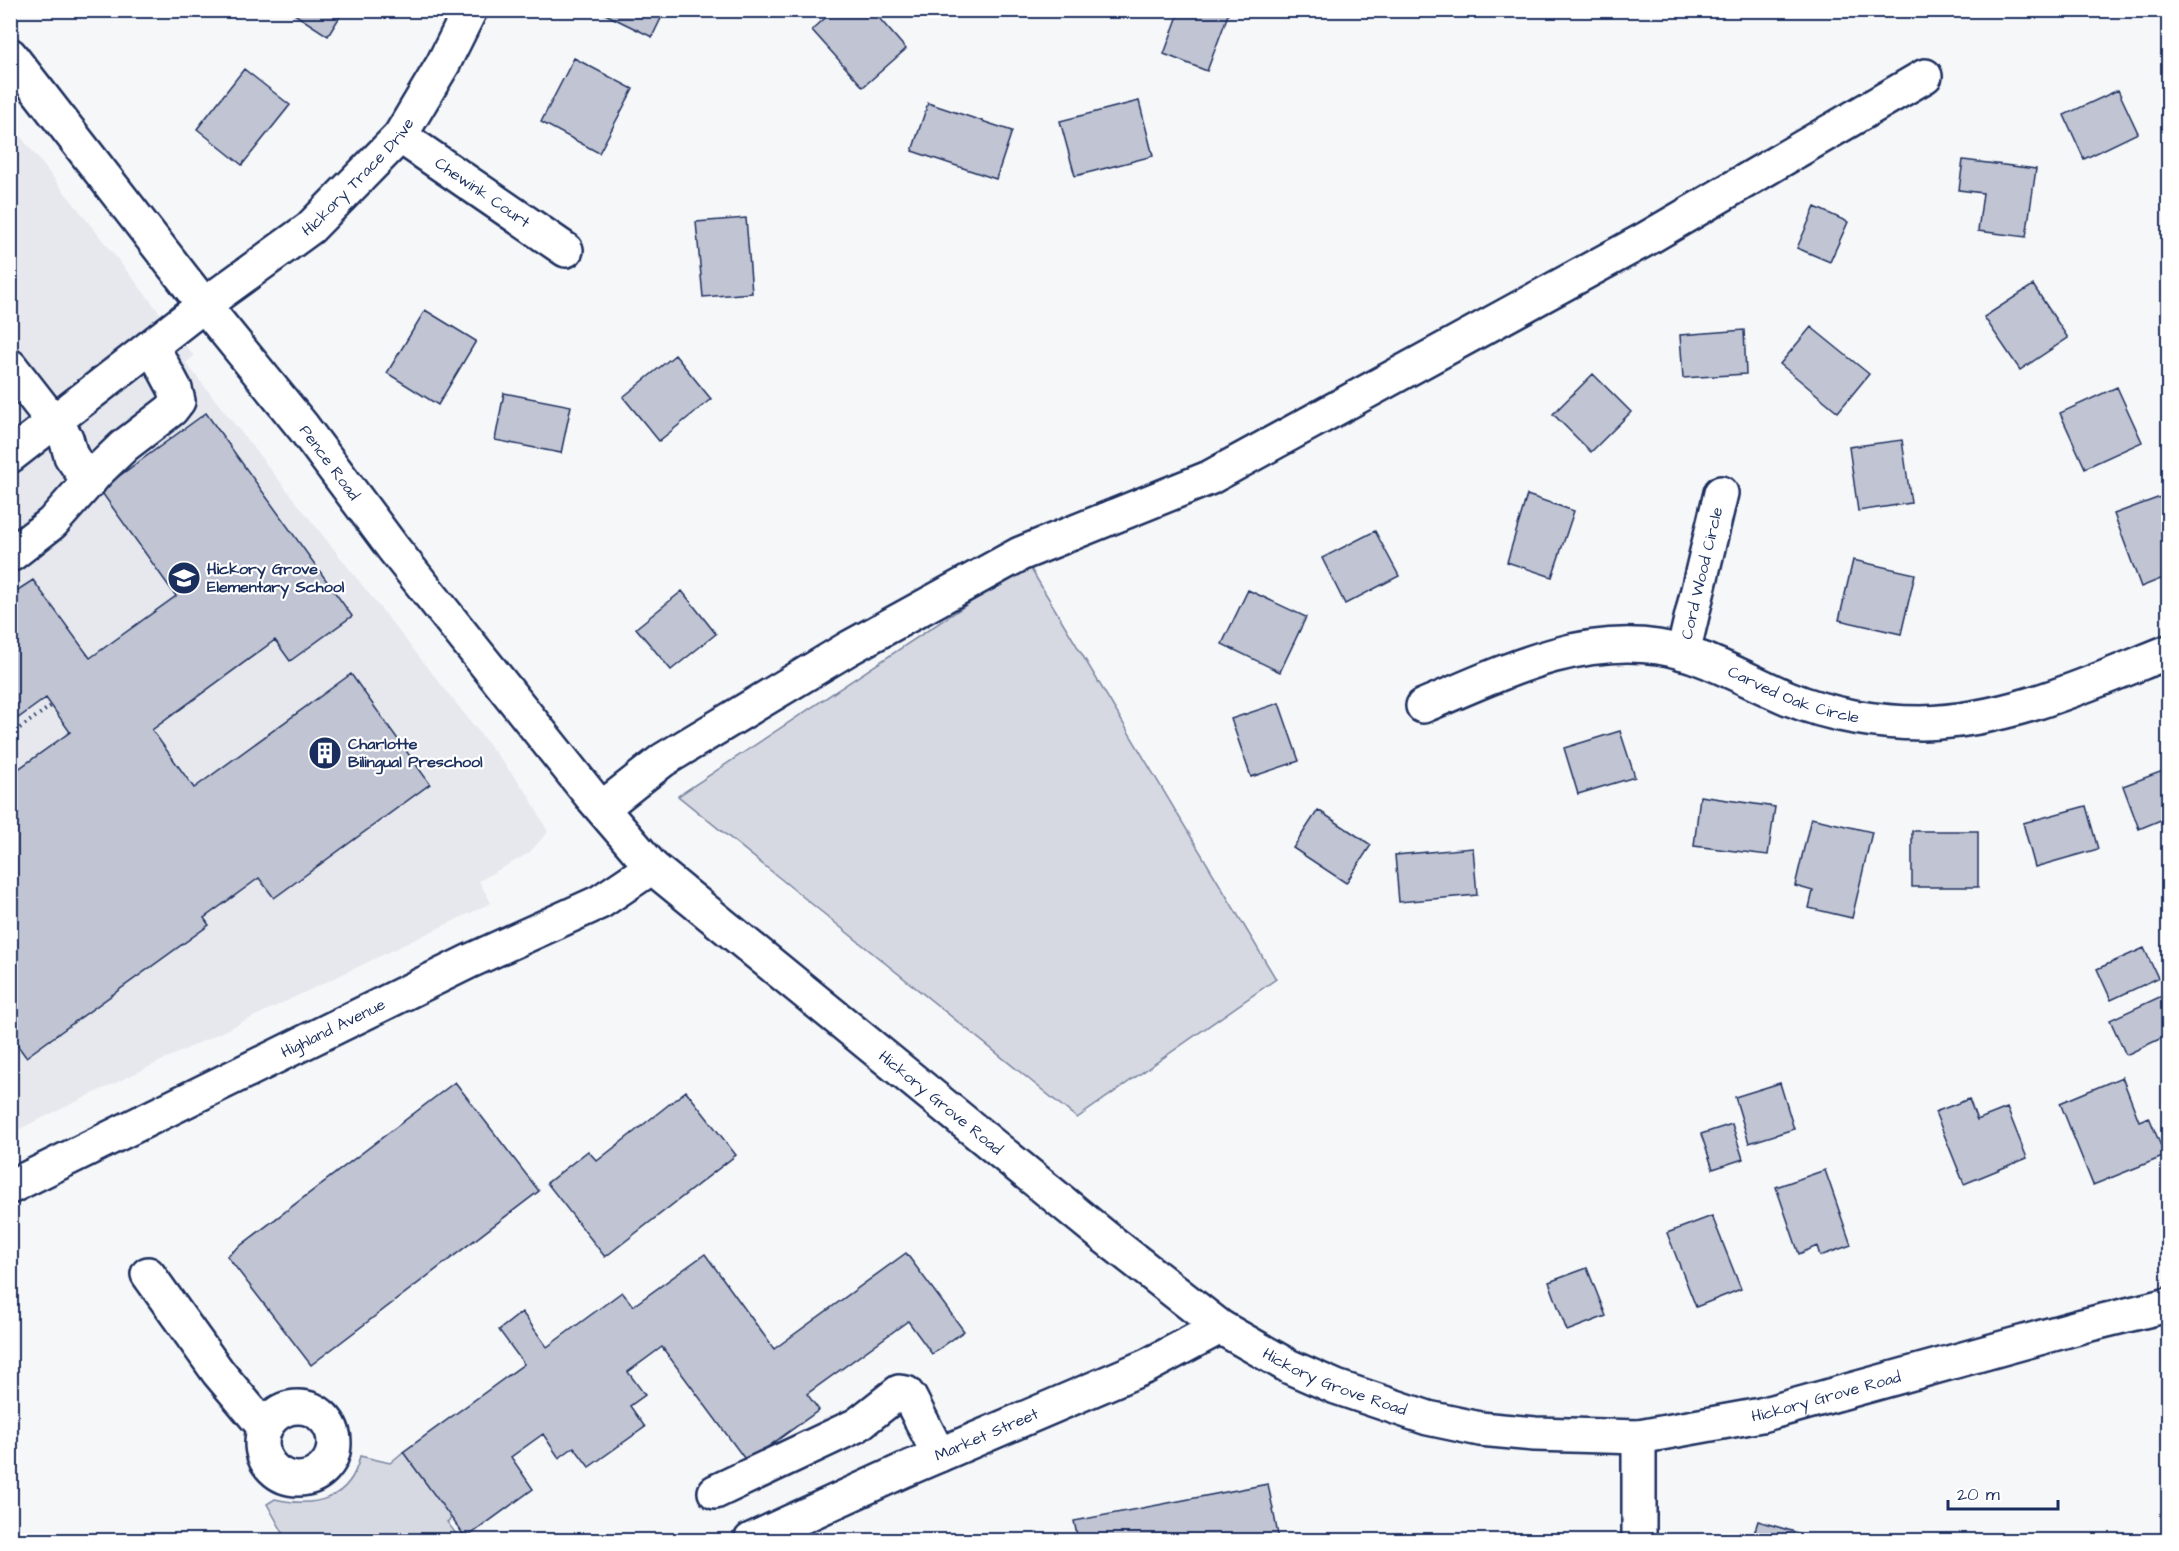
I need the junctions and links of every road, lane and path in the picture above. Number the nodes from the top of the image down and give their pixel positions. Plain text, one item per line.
1 (470, 10) edge
2 (10, 55) edge
3 (1925, 76) dead end
4 (399, 136) junction
5 (566, 250) dead end
6 (204, 305) junction
7 (152, 346) junction
8 (10, 366) edge
9 (55, 423) junction
10 (10, 456) edge
11 (89, 482) junction
12 (1721, 493) dead end
13 (12, 554) edge
14 (2169, 652) edge
15 (1683, 653) junction
16 (51, 705) dead end
17 (1423, 706) dead end
18 (10, 735) edge
19 (602, 808) junction
20 (652, 867) junction
21 (10, 1187) edge
22 (148, 1274) dead end
23 (2169, 1305) edge
24 (1220, 1327) junction
25 (265, 1428) dead end
26 (1639, 1437) junction
27 (939, 1455) junction
28 (715, 1492) dead end
29 (751, 1540) edge
30 (1639, 1540) edge

1 - 4 street, Hickory Trace Drive
2 - 6 street, Pence Road
3 - 19 street
4 - 5 street, Chewink Court
4 - 6 street, Hickory Trace Drive
6 - 7 street, Hickory Trace Drive
6 - 19 street, Pence Road
7 - 9 street, Hickory Trace Drive
7 - 11 street
8 - 9 street
9 - 10 street, Hickory Trace Drive
9 - 11 street
11 - 13 street
12 - 15 street, Cord Wood Circle
14 - 15 street, Carved Oak Circle
15 - 17 street, Carved Oak Circle
16 - 18 path
19 - 20 street, Pence Road
20 - 21 street, Highland Avenue
20 - 24 street, Hickory Grove Road
22 - 25 street
23 - 26 street, Hickory Grove Road
24 - 26 street, Hickory Grove Road
24 - 27 street, Market Street
26 - 30 street
27 - 28 street
27 - 29 street, Market Street

